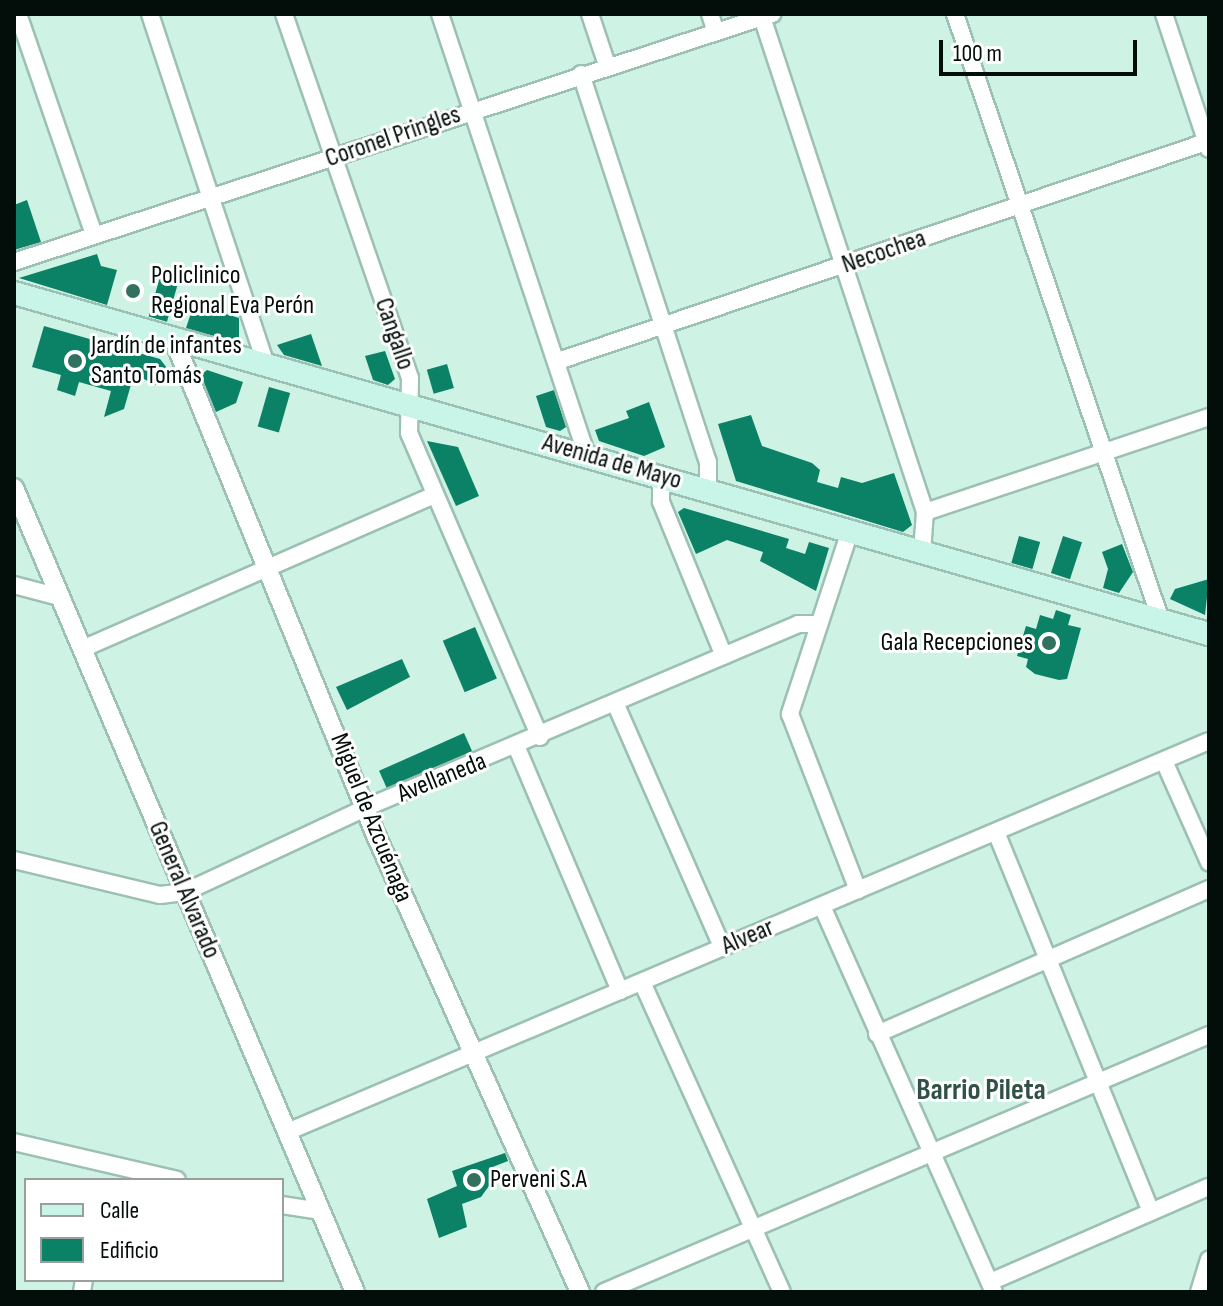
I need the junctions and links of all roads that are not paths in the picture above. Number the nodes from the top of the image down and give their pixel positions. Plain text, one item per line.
1 (18, 14) edge
2 (150, 14) edge
3 (284, 14) edge
4 (440, 14) edge
5 (590, 14) edge
6 (710, 14) edge
7 (955, 14) edge
8 (1164, 14) edge
9 (767, 16) edge
10 (716, 32) junction
11 (607, 65) junction
12 (581, 74) junction
13 (472, 110) junction
14 (1208, 144) edge
15 (333, 158) junction
16 (211, 198) junction
17 (1020, 206) junction
18 (94, 235) junction
19 (14, 262) edge
20 (840, 267) junction
21 (14, 293) edge
22 (665, 323) junction
23 (174, 340) junction
24 (558, 361) junction
25 (266, 365) junction
26 (411, 405) junction
27 (1209, 417) edge
28 (1105, 450) junction
29 (587, 455) junction
30 (661, 476) junction
31 (14, 488) edge
32 (708, 490) junction
33 (434, 495) junction
34 (925, 512) junction
35 (850, 531) junction
36 (922, 552) junction
37 (269, 566) junction
38 (14, 585) edge
39 (59, 597) junction
40 (1161, 621) junction
41 (819, 624) junction
42 (1209, 634) edge
43 (82, 649) junction
44 (724, 656) junction
45 (616, 705) junction
46 (540, 737) junction
47 (1209, 741) edge
48 (517, 748) junction
49 (1164, 761) junction
50 (365, 808) junction
51 (996, 832) junction
52 (14, 860) edge
53 (1209, 862) edge
54 (1209, 889) edge
55 (858, 890) junction
56 (185, 892) junction
57 (822, 906) junction
58 (722, 947) junction
59 (1045, 961) junction
60 (642, 982) junction
61 (620, 991) junction
62 (877, 1034) junction
63 (1209, 1035) edge
64 (470, 1052) junction
65 (1097, 1085) junction
66 (287, 1132) junction
67 (14, 1142) edge
68 (931, 1155) junction
69 (110, 1172) edge
70 (160, 1178) edge
71 (1209, 1187) edge
72 (284, 1205) edge
73 (320, 1211) junction
74 (1151, 1212) junction
75 (754, 1230) junction
76 (1209, 1260) edge
77 (992, 1287) edge
78 (355, 1292) edge
79 (580, 1292) edge
80 (604, 1292) edge
81 (782, 1292) edge
82 (1199, 1292) edge

1 - 18 street
2 - 16 street
3 - 15 street, Cangallo
4 - 13 street
5 - 11 street
6 - 10 street
7 - 17 street
8 - 14 street
9 - 10 street, Coronel Pringles
9 - 20 street
10 - 11 street, Coronel Pringles
11 - 12 street, Coronel Pringles
12 - 13 street, Coronel Pringles
12 - 22 street
13 - 15 street, Coronel Pringles
13 - 24 street
14 - 17 street, Necochea
15 - 16 street, Coronel Pringles
15 - 26 street, Cangallo
16 - 18 street, Coronel Pringles
16 - 25 street
17 - 20 street, Necochea
17 - 28 street
18 - 19 street, Coronel Pringles
20 - 22 street, Necochea
20 - 34 street
21 - 23 main road, Avenida de Mayo
22 - 24 street, Necochea
22 - 32 street
23 - 25 main road, Avenida de Mayo
23 - 37 street, Miguel de Azcuénaga
24 - 29 street
25 - 26 main road, Avenida de Mayo
26 - 29 main road, Avenida de Mayo
26 - 33 street, Cangallo
27 - 28 street
28 - 34 street
28 - 40 street
29 - 30 main road, Avenida de Mayo
30 - 32 main road, Avenida de Mayo
30 - 44 street
31 - 39 street, General Alvarado
32 - 35 main road, Avenida de Mayo
33 - 37 street
33 - 46 street, Cangallo
34 - 36 street
35 - 36 main road, Avenida de Mayo
35 - 41 street
36 - 40 main road, Avenida de Mayo
37 - 43 street
37 - 50 street, Miguel de Azcuénaga
38 - 39 street
39 - 43 street, General Alvarado
40 - 42 main road, Avenida de Mayo
41 - 44 street, Avellaneda
41 - 55 street
43 - 56 street, General Alvarado
44 - 45 street, Avellaneda
45 - 46 street, Avellaneda
45 - 58 street
46 - 48 street, Avellaneda
47 - 49 street, Alvear
48 - 50 street, Avellaneda
48 - 61 street
49 - 51 street, Alvear
49 - 53 street
50 - 56 street, Avellaneda
50 - 64 street, Miguel de Azcuénaga
51 - 55 street, Alvear
51 - 59 street
52 - 56 street, Avellaneda
54 - 59 street
55 - 57 street, Alvear
56 - 66 street, General Alvarado
57 - 58 street, Alvear
57 - 62 street
58 - 60 street, Alvear
59 - 62 street
59 - 65 street
60 - 61 street, Alvear
60 - 75 street
61 - 64 street, Alvear
62 - 68 street
63 - 65 street
64 - 66 street, Alvear
64 - 79 street, Miguel de Azcuénaga
65 - 68 street
65 - 74 street
66 - 73 street, General Alvarado
67 - 69 street
68 - 75 street
68 - 77 street
69 - 70 street
71 - 74 street
72 - 73 street
73 - 78 street, General Alvarado
74 - 77 street
75 - 80 street
75 - 81 street
76 - 82 street

